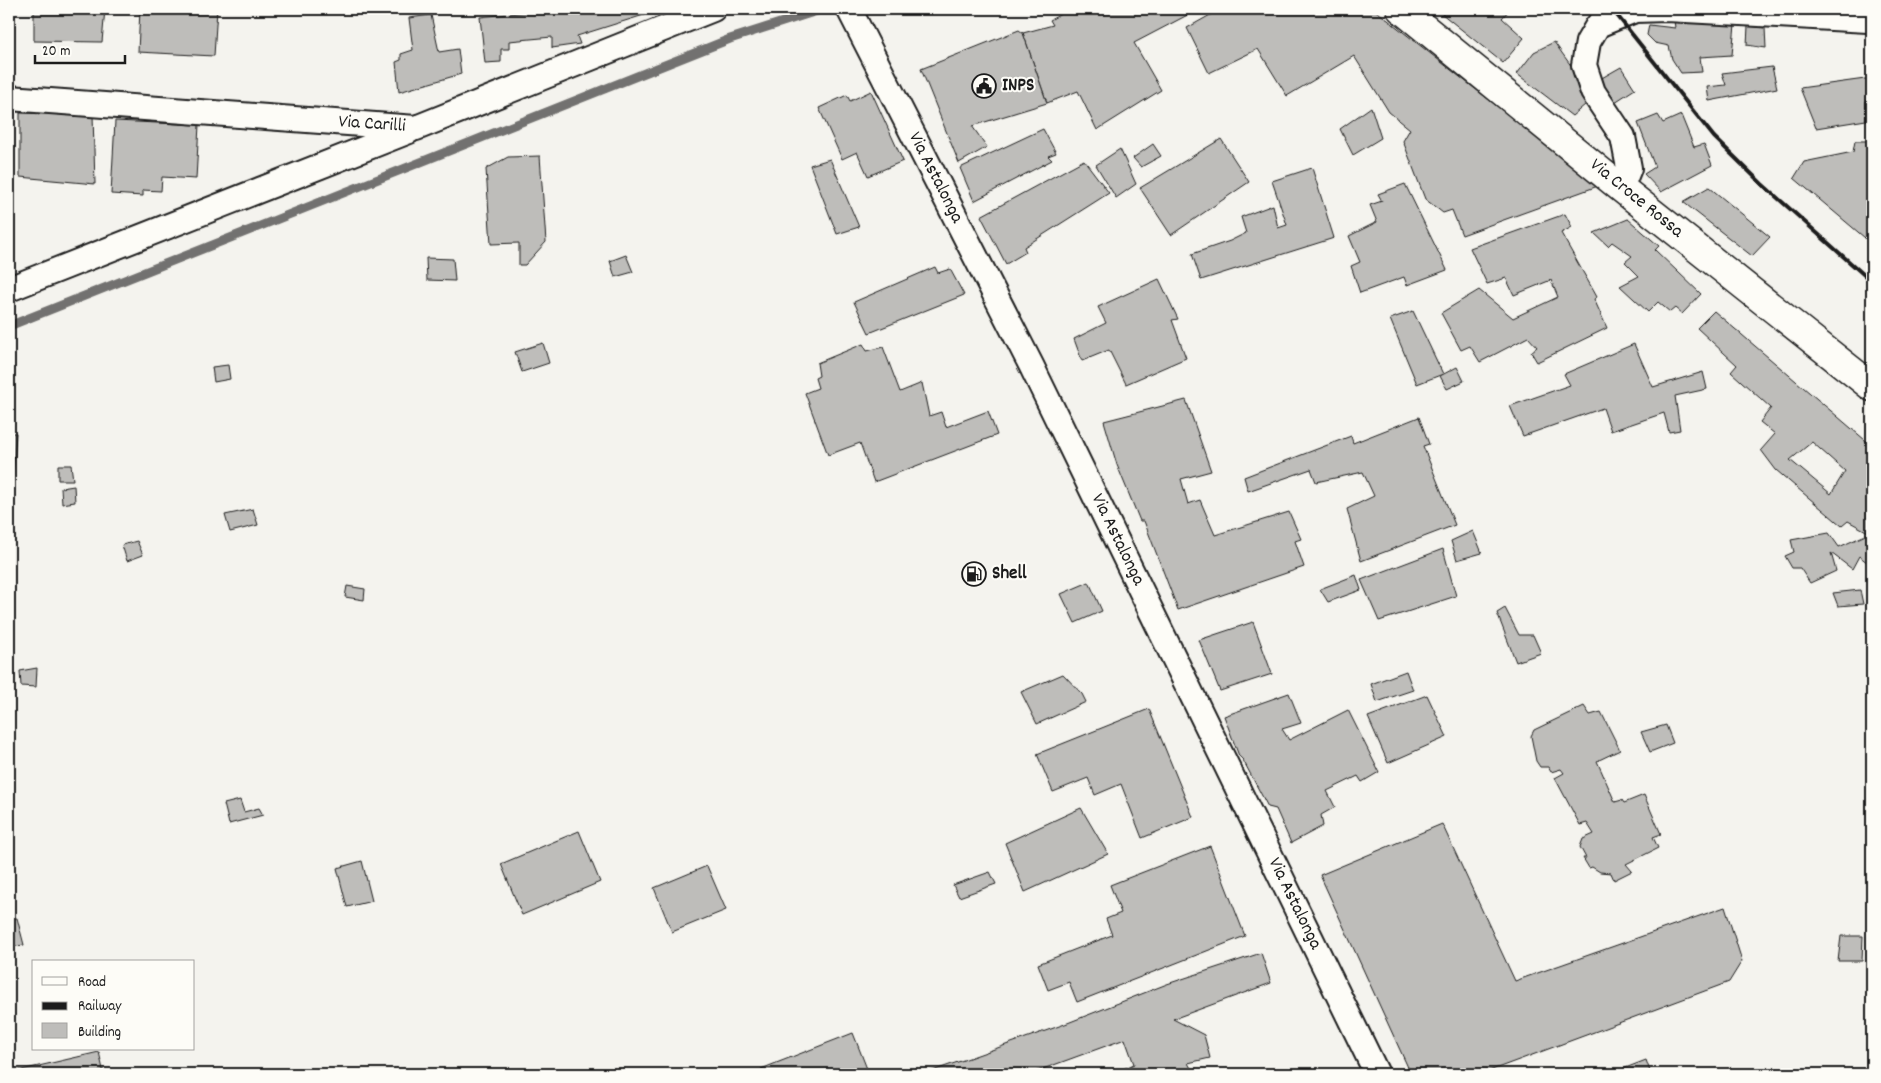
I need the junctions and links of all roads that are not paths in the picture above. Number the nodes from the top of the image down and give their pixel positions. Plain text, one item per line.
1 (713, 9) edge
2 (849, 9) edge
3 (1401, 9) edge
4 (1872, 19) edge
5 (9, 98) edge
6 (416, 128) junction
7 (1621, 188) junction
8 (9, 289) edge
9 (1872, 387) edge
10 (1377, 1074) edge

1 - 6 street, Via Carilli
2 - 10 street, Via Astalonga
3 - 7 main road, Via Croce Rossa
4 - 7 street
5 - 6 street, Via Carilli
6 - 8 street
7 - 9 main road, Via Croce Rossa

